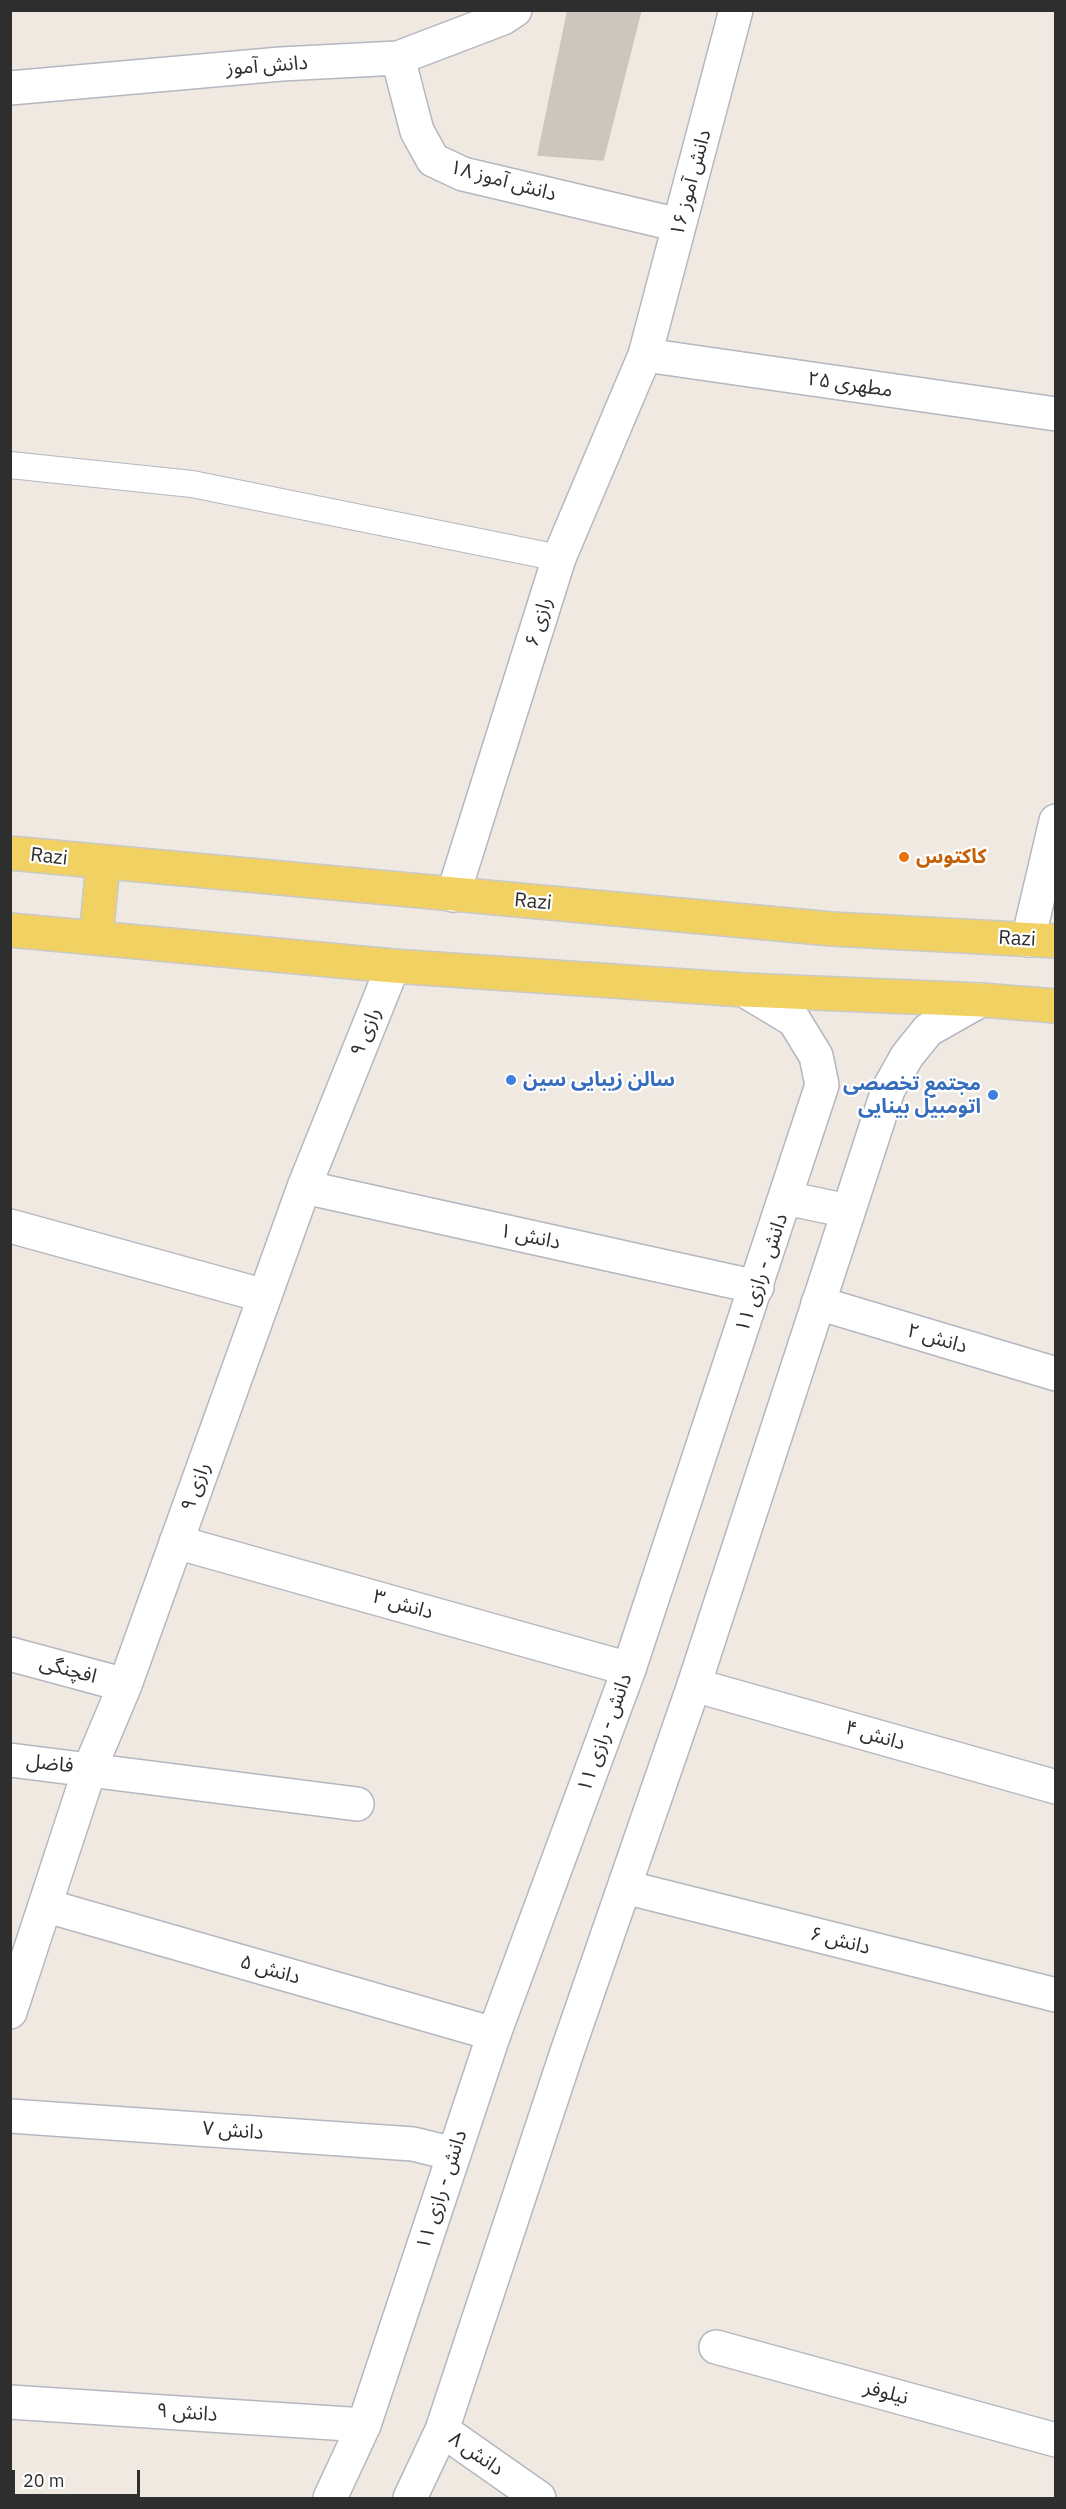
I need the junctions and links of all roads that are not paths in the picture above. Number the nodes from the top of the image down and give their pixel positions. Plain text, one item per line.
1 (514, 10) edge
2 (736, 10) edge
3 (398, 58) junction
4 (10, 88) edge
5 (680, 225) junction
6 (645, 355) junction
7 (1056, 414) edge
8 (10, 465) edge
9 (559, 558) junction
10 (1056, 820) edge
11 (10, 853) edge
12 (103, 863) junction
13 (453, 895) junction
14 (10, 930) edge
15 (96, 938) junction
16 (1042, 940) edge
17 (393, 966) junction
18 (744, 990) junction
19 (981, 1000) junction
20 (1056, 1006) edge
21 (304, 1187) junction
22 (786, 1198) junction
23 (848, 1211) junction
24 (10, 1226) edge
25 (757, 1287) junction
26 (265, 1296) junction
27 (818, 1304) junction
28 (1056, 1374) edge
29 (176, 1542) junction
30 (10, 1654) edge
31 (629, 1668) junction
32 (124, 1685) junction
33 (694, 1685) junction
34 (10, 1760) edge
35 (90, 1768) junction
36 (1056, 1787) edge
37 (357, 1804) dead end
38 (625, 1887) junction
39 (47, 1906) junction
40 (1056, 1995) edge
41 (10, 2012) edge
42 (494, 2034) junction
43 (10, 2116) edge
44 (454, 2154) junction
45 (716, 2347) dead end
46 (10, 2402) edge
47 (364, 2425) junction
48 (442, 2430) junction
49 (1056, 2440) edge
50 (330, 2499) edge
51 (410, 2499) edge
52 (539, 2499) edge

1 - 3 street, دانش آموز
2 - 5 street, دانش آموز ۱۶
3 - 4 street, دانش آموز
3 - 5 street, دانش آموز ۱۸
5 - 6 street, دانش آموز ۱۶
6 - 7 street, مطهری ۲۵
6 - 9 street, رازی ۶
8 - 9 lane
9 - 13 street, رازی ۶
10 - 16 street
11 - 12 main road, Razi
12 - 13 main road, Razi
12 - 15 main road
13 - 16 main road, Razi
14 - 15 main road
15 - 17 main road
17 - 18 main road
17 - 21 street, رازی ۹
18 - 19 main road
18 - 22 street, دانش - رازی ۱۱
19 - 20 main road
19 - 23 street
21 - 25 street, دانش ۱
21 - 26 street, رازی ۹
22 - 23 street
22 - 25 street, دانش - رازی ۱۱
23 - 27 street
24 - 26 street
25 - 31 street, دانش - رازی ۱۱
26 - 29 street, رازی ۹
27 - 28 street, دانش ۲
27 - 33 street
29 - 31 street, دانش ۳
29 - 32 street, رازی ۹
30 - 32 street, افچنگی
31 - 42 street, دانش - رازی ۱۱
32 - 35 street, رازی ۹
33 - 36 street, دانش ۴
33 - 38 street
34 - 35 street, فاضل
35 - 37 street, فاضل
35 - 39 street, رازی ۹
38 - 40 street, دانش ۶
38 - 48 street
39 - 41 street, رازی ۹
39 - 42 street, دانش ۵
42 - 44 street, دانش - رازی ۱۱
43 - 44 street, دانش ۷
44 - 47 street, دانش - رازی ۱۱
45 - 49 street, نیلوفر
46 - 47 street, دانش ۹
47 - 50 street, دانش - رازی ۱۱
48 - 51 street
48 - 52 street, دانش ۸

